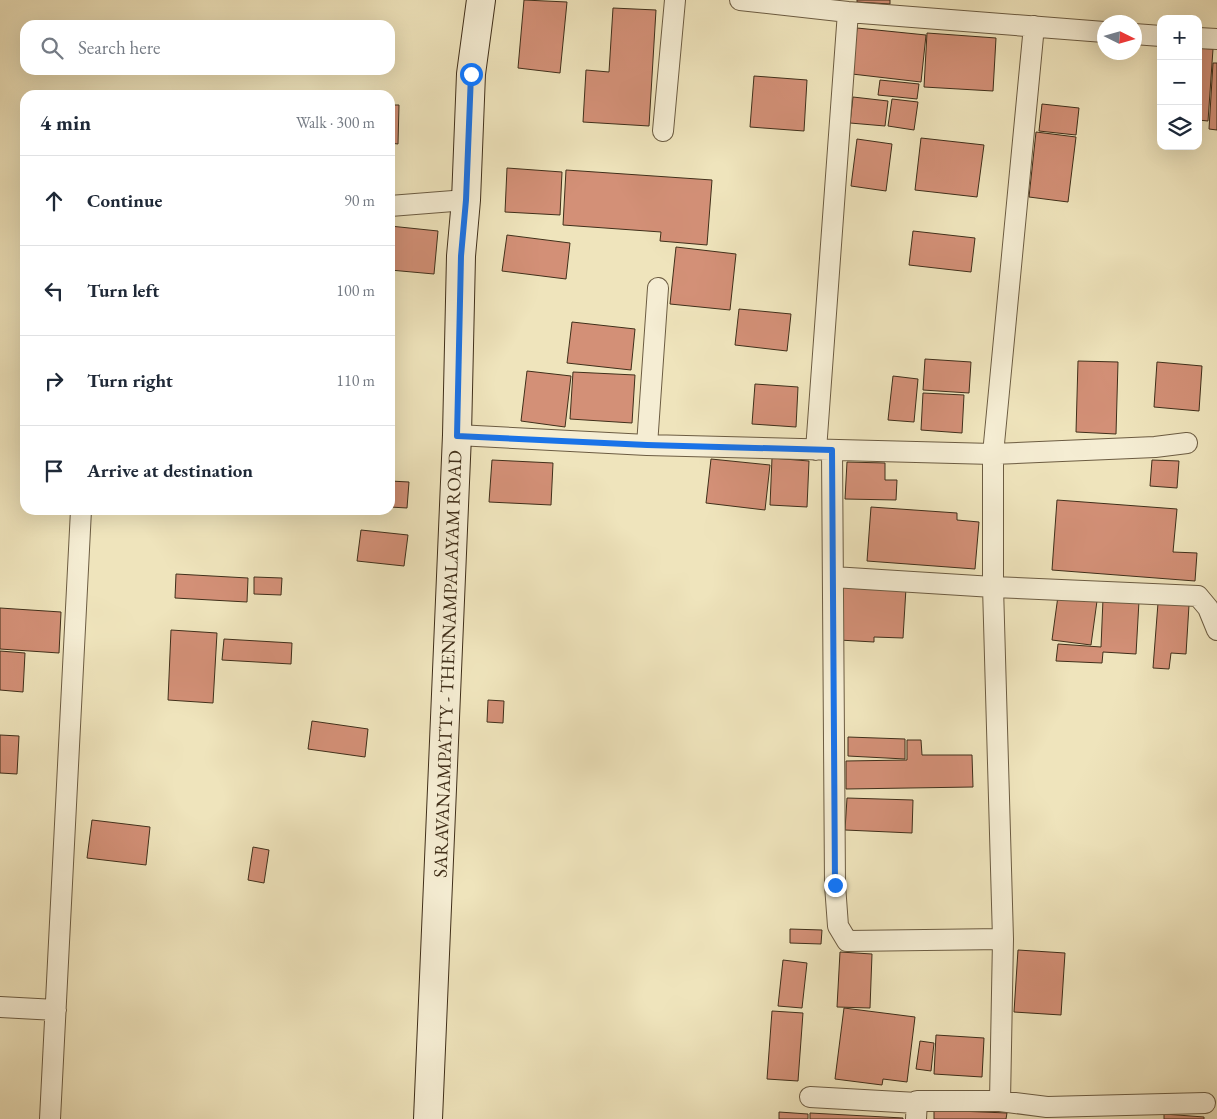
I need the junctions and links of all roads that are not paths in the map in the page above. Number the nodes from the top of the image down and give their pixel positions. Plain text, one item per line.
1 (481, 0) edge
2 (675, 0) edge
3 (740, 0) edge
4 (848, 12) junction
5 (1034, 26) junction
6 (1097, 31) edge
7 (1142, 35) edge
8 (1157, 36) edge
9 (1202, 38) edge
10 (1217, 39) edge
11 (664, 131) dead end
12 (466, 200) junction
13 (395, 206) edge
14 (658, 288) dead end
15 (457, 436) junction
16 (1187, 443) dead end
17 (647, 445) junction
18 (824, 450) junction
19 (992, 454) junction
20 (81, 515) edge
21 (833, 577) junction
22 (993, 587) junction
23 (1217, 630) edge
24 (1003, 939) junction
25 (0, 1007) edge
26 (56, 1010) junction
27 (810, 1097) dead end
28 (1000, 1101) junction
29 (1205, 1103) dead end
30 (916, 1111) edge
31 (50, 1119) edge
32 (428, 1119) edge

1 - 12 main road, SARAVANAMPATTY - THENNAMPALAYAM ROAD
2 - 11 street
3 - 4 street
4 - 5 street
4 - 18 street
5 - 6 street
5 - 19 street
7 - 8 street
9 - 10 street
12 - 13 street
12 - 15 main road, SARAVANAMPATTY - THENNAMPALAYAM ROAD
14 - 17 street
15 - 17 street
15 - 32 main road, SARAVANAMPATTY - THENNAMPALAYAM ROAD
16 - 19 street
17 - 18 street
18 - 19 street
18 - 21 street
19 - 22 street
20 - 26 street
21 - 22 street
21 - 24 street
22 - 23 street
22 - 24 street
24 - 28 street
25 - 26 street
26 - 31 street
27 - 30 street
28 - 29 street
28 - 30 street

